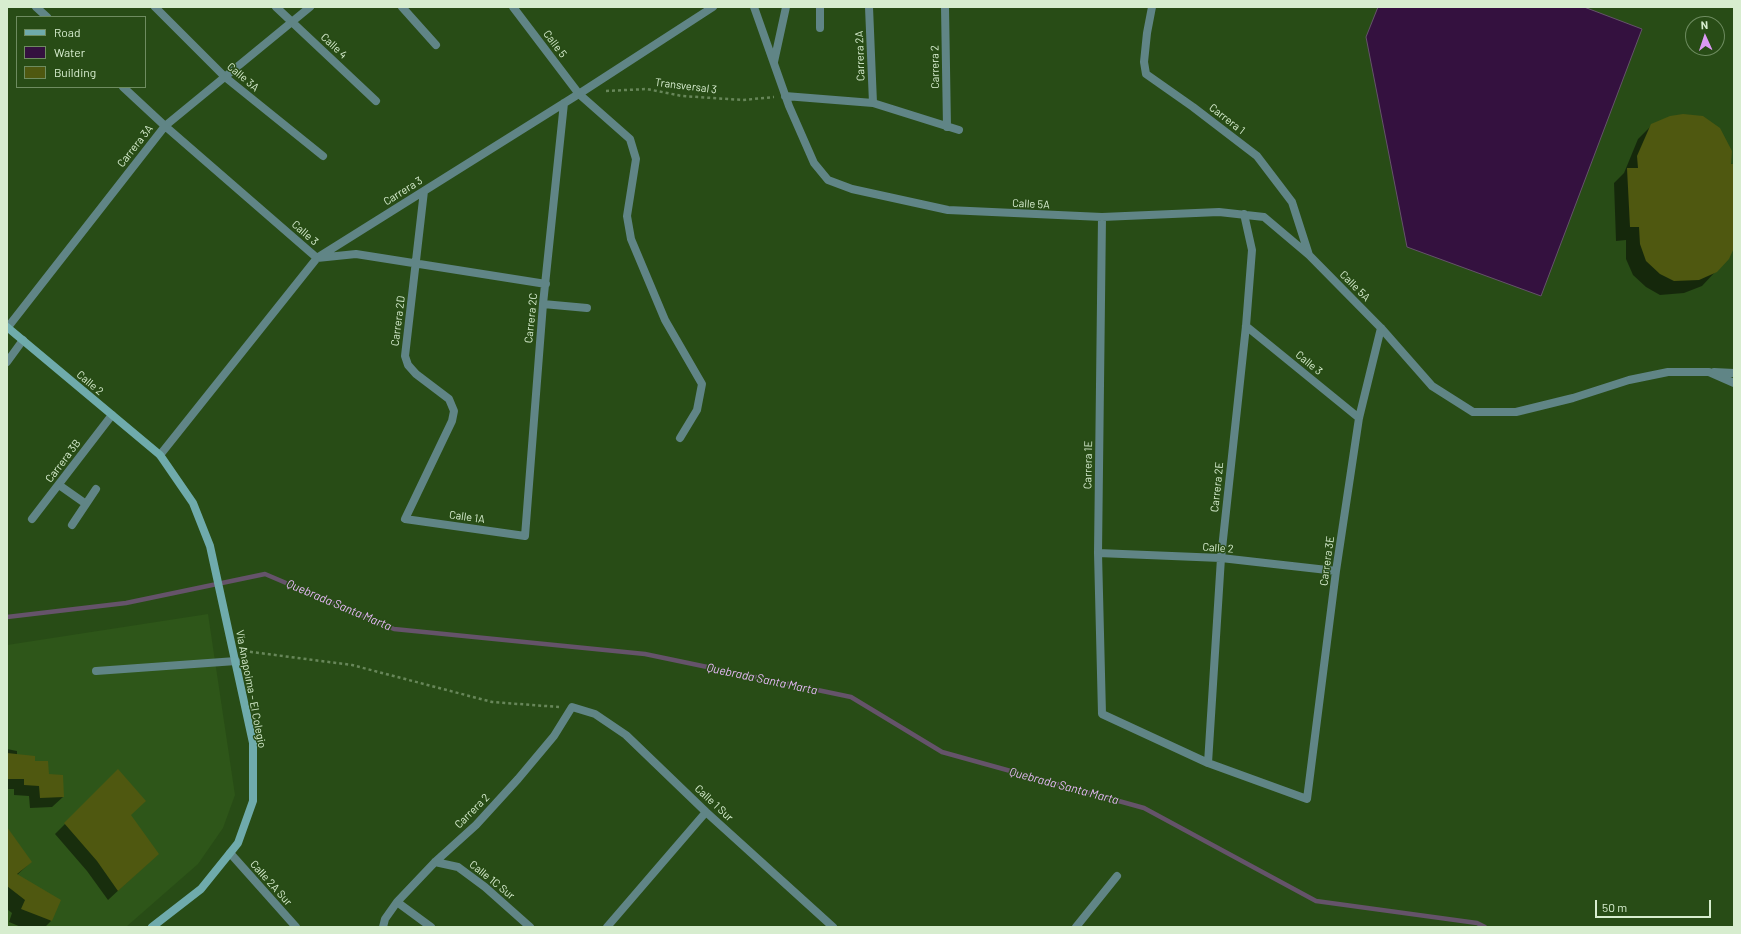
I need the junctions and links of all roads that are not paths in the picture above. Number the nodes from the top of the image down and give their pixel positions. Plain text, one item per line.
1 (36, 7) edge
2 (155, 7) edge
3 (276, 7) edge
4 (310, 7) edge
5 (402, 7) edge
6 (513, 7) edge
7 (713, 7) edge
8 (754, 7) edge
9 (786, 7) edge
10 (820, 7) edge
11 (870, 7) edge
12 (945, 7) edge
13 (1152, 7) edge
14 (46, 16) edge
15 (291, 21) junction
16 (820, 28) dead end
17 (436, 45) dead end
18 (774, 63) junction
19 (226, 77) junction
20 (124, 88) edge
21 (582, 92) junction
22 (785, 96) junction
23 (376, 101) dead end
24 (564, 103) junction
25 (873, 103) junction
26 (165, 126) junction
27 (947, 127) junction
28 (959, 130) dead end
29 (324, 156) dead end
30 (424, 191) junction
31 (1244, 214) junction
32 (1102, 218) junction
33 (1309, 255) junction
34 (318, 258) junction
35 (416, 263) junction
36 (546, 284) junction
37 (543, 304) junction
38 (588, 308) dead end
39 (1246, 326) junction
40 (7, 327) edge
41 (1381, 328) junction
42 (22, 340) junction
43 (7, 362) edge
44 (1709, 372) junction
45 (1734, 373) edge
46 (1734, 383) edge
47 (112, 415) junction
48 (1359, 418) junction
49 (680, 438) dead end
50 (160, 455) junction
51 (59, 484) junction
52 (96, 489) dead end
53 (86, 504) junction
54 (405, 519) joint
55 (32, 520) dead end
56 (72, 525) dead end
57 (525, 536) joint
58 (1098, 553) junction
59 (1221, 558) junction
60 (1336, 570) junction
61 (236, 661) junction
62 (96, 671) dead end
63 (572, 707) joint
64 (1208, 763) junction
65 (706, 812) junction
66 (230, 853) junction
67 (435, 862) junction
68 (1116, 876) dead end
69 (398, 902) junction
70 (152, 927) edge
71 (296, 927) edge
72 (384, 927) edge
73 (431, 927) edge
74 (530, 927) edge
75 (607, 927) edge
76 (833, 927) edge
77 (1076, 927) edge

1 - 14 street
2 - 19 street, Calle 3A
3 - 15 street, Calle 4
4 - 15 street, Carrera 3A
5 - 17 street
6 - 21 street, Calle 5
7 - 21 street, Carrera 3
8 - 18 street, Calle 5A
9 - 18 street
10 - 16 street
11 - 25 street, Carrera 2A
12 - 27 street, Carrera 2
13 - 33 street, Carrera 1
15 - 19 street, Carrera 3A
15 - 23 street, Calle 4
18 - 22 street, Calle 5A
19 - 26 street, Carrera 3A
19 - 29 street, Calle 3A
20 - 26 street, Calle 3
21 - 24 street, Carrera 3
21 - 49 street, Calle 5
22 - 25 street
22 - 32 street, Calle 5A
24 - 30 street, Carrera 3
24 - 36 street, Carrera 2C
25 - 27 street
26 - 34 street, Calle 3
26 - 40 street, Carrera 3A
27 - 28 street
30 - 34 street, Carrera 3
30 - 35 street, Carrera 2D
31 - 32 street, Calle 5A
31 - 33 street, Calle 5A
31 - 39 street, Carrera 2E
32 - 58 street, Carrera 1E
33 - 41 street, Calle 5A
34 - 35 street, Calle 3
34 - 50 street, Carrera 3
35 - 36 street, Calle 3
35 - 54 street, Carrera 2D
36 - 37 street, Carrera 2C
37 - 38 street
37 - 57 street, Carrera 2C
39 - 48 street, Calle 3
39 - 59 street, Carrera 2E
40 - 42 main road, Calle 2
41 - 44 street, Calle 5A
41 - 48 street, Carrera 3E
42 - 43 street
42 - 47 main road, Calle 2
44 - 45 street, Calle 5A
44 - 46 street
47 - 50 main road, Calle 2
47 - 51 street, Carrera 3B
48 - 60 street, Carrera 3E
50 - 61 main road, Vía Anapoima - El Colegio
51 - 53 street
51 - 55 street, Carrera 3B
52 - 53 street
53 - 56 street
54 - 57 street, Calle 1A
58 - 59 street, Calle 2
58 - 64 street, Carrera 1E
59 - 60 street, Calle 2
59 - 64 street, Carrera 2E
60 - 64 street, Carrera 3E
61 - 62 street
61 - 66 main road, Vía Anapoima - El Colegio
63 - 65 street, Calle 1 Sur
63 - 67 street, Carrera 2
65 - 75 street
65 - 76 street, Calle 1 Sur
66 - 70 main road, Vía Anapoima - El Colegio
66 - 71 street, Calle 2A Sur
67 - 69 street, Carrera 2
67 - 74 street, Calle 1C Sur
68 - 77 street
69 - 72 street, Carrera 2
69 - 73 street

